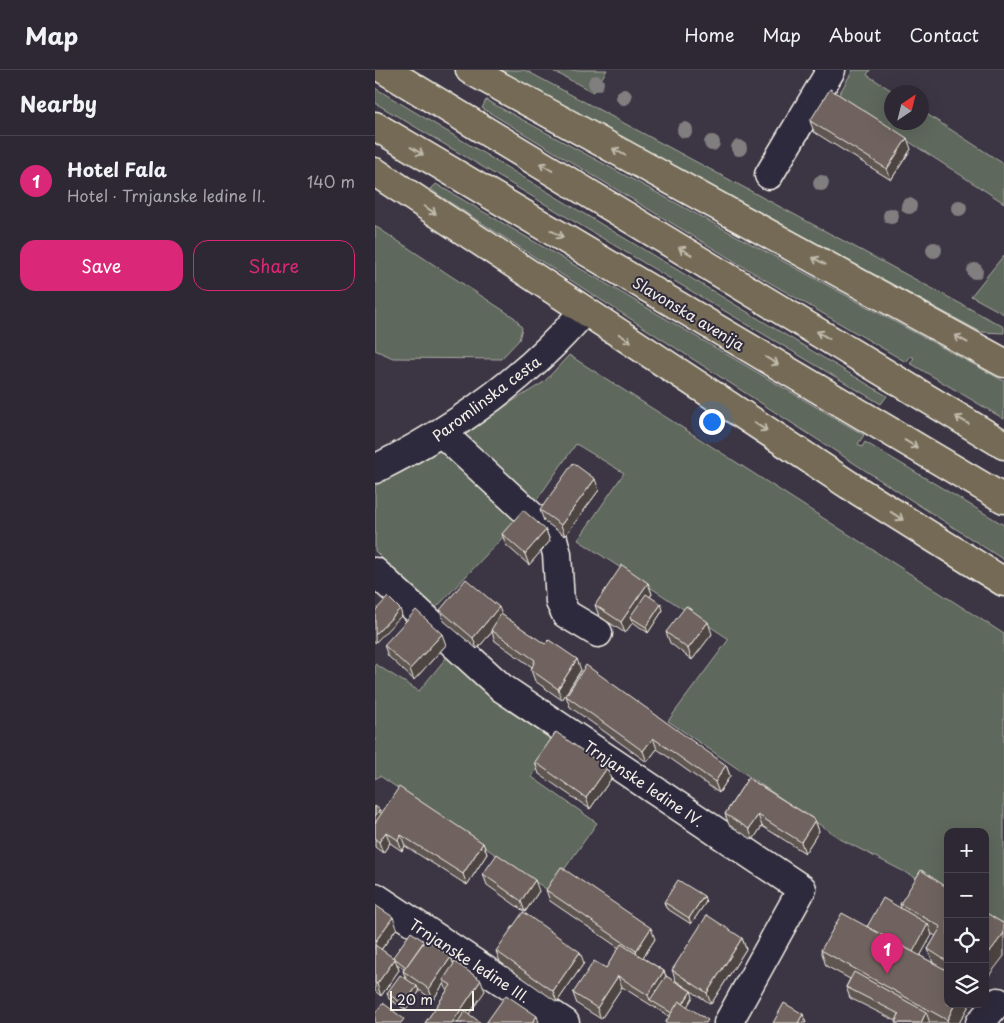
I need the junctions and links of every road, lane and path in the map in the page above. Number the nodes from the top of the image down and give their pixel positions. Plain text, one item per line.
1 (385, 70) edge
2 (470, 70) edge
3 (831, 70) edge
4 (375, 126) edge
5 (375, 172) edge
6 (769, 175) dead end
7 (584, 311) junction
8 (1004, 363) edge
9 (442, 433) junction
10 (1004, 445) edge
11 (375, 469) edge
12 (1004, 500) edge
13 (375, 572) edge
14 (1004, 582) edge
15 (598, 634) dead end
16 (375, 898) edge
17 (998, 1002) dead end
18 (565, 1023) edge
19 (728, 1023) edge
20 (980, 1023) edge

10 -> 1 main road
8 -> 2 main road
3 - 6 street
4 -> 12 main road, Slavonska avenija
5 -> 7 main road
7 - 9 street, Paromlinska cesta
7 -> 14 main road
9 - 11 street, Paromlinska cesta
9 - 15 street
13 - 19 street, Trnjanske ledine IV.
16 - 18 street, Trnjanske ledine III.
17 - 20 street

